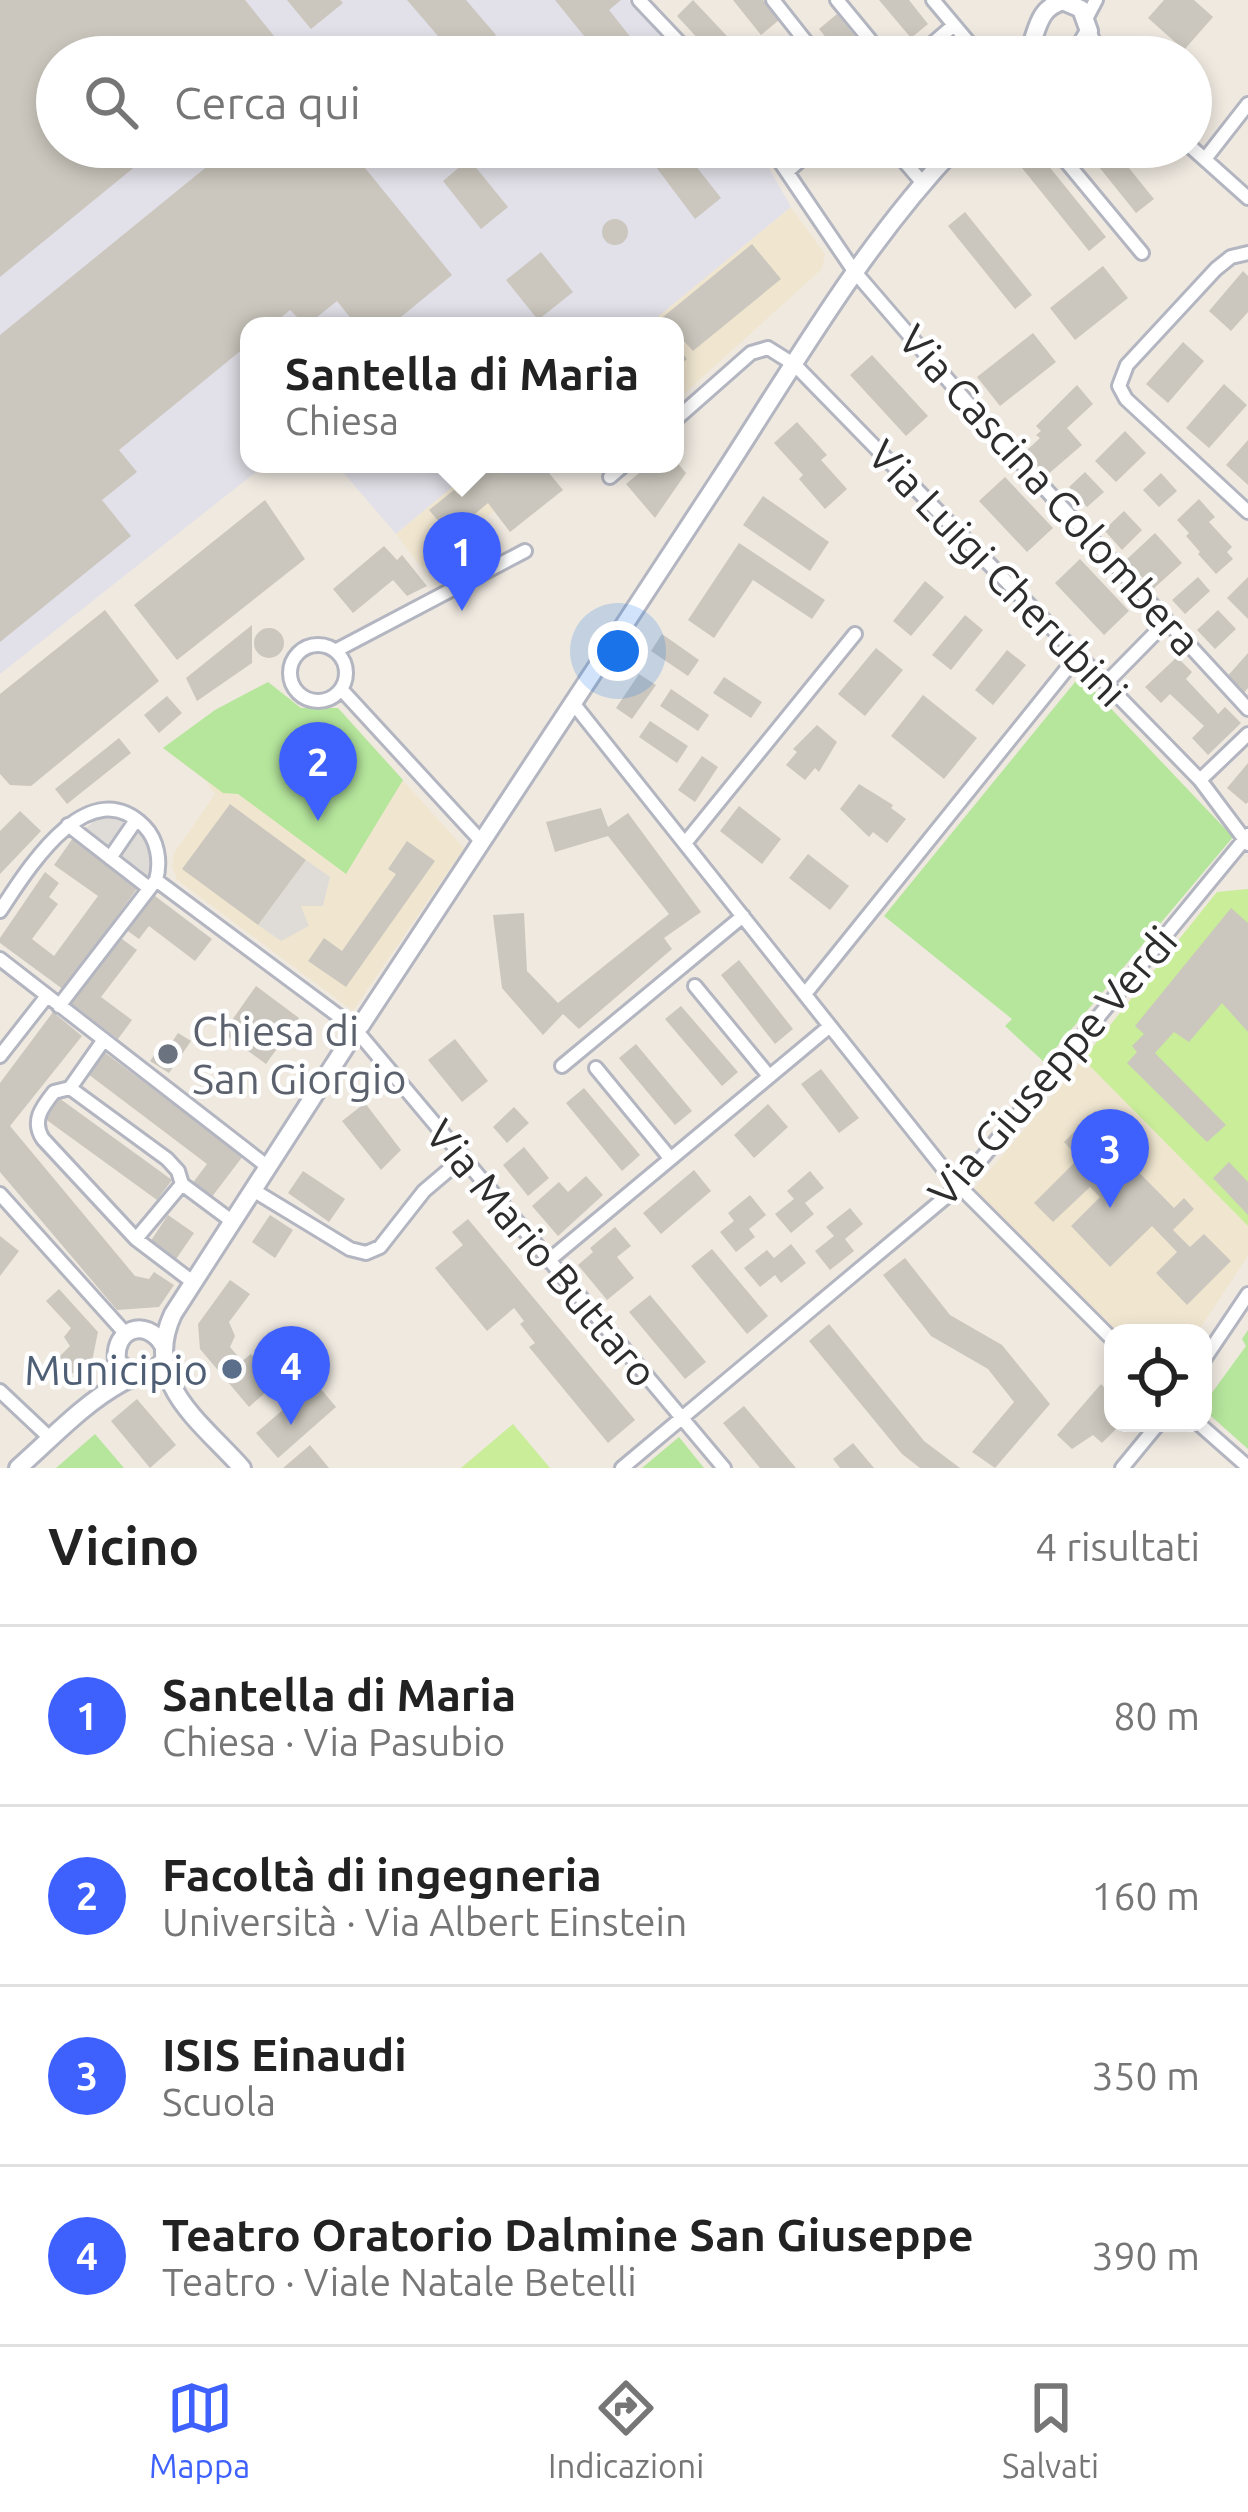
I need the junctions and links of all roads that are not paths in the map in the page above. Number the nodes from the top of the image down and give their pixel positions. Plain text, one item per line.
1 (773, 0) edge
2 (837, 0) edge
3 (933, 0) edge
4 (1030, 0) edge
5 (1063, 0) edge
6 (649, 3) edge
7 (1091, 16) edge
8 (954, 25) junction
9 (1038, 29) junction
10 (676, 36) edge
11 (801, 36) edge
12 (867, 36) edge
13 (941, 36) edge
14 (963, 36) edge
15 (1035, 36) edge
16 (1042, 36) edge
17 (1248, 104) edge
18 (1212, 150) edge
19 (1212, 166) edge
20 (786, 168) edge
21 (791, 168) edge
22 (910, 168) edge
23 (936, 168) edge
24 (1071, 168) edge
25 (788, 171) junction
26 (922, 182) junction
27 (1248, 199) edge
28 (1142, 253) dead end
29 (1248, 254) edge
30 (854, 271) junction
31 (795, 365) junction
32 (684, 412) edge
33 (615, 473) edge
34 (610, 477) dead end
35 (1248, 512) edge
36 (525, 551) dead end
37 (1167, 621) junction
38 (855, 634) dead end
39 (335, 651) junction
40 (1078, 655) junction
41 (1106, 683) junction
42 (341, 689) junction
43 (573, 704) junction
44 (1248, 709) edge
45 (1248, 734) edge
46 (1200, 781) junction
47 (136, 820) junction
48 (69, 824) junction
49 (1247, 840) edge
50 (481, 841) junction
51 (686, 842) junction
52 (110, 858) junction
53 (152, 884) junction
54 (0, 911) edge
55 (743, 916) junction
56 (0, 959) edge
57 (695, 986) dead end
58 (805, 994) junction
59 (47, 996) junction
60 (59, 1006) junction
61 (830, 1026) junction
62 (357, 1030) junction
63 (103, 1041) junction
64 (0, 1056) edge
65 (562, 1066) dead end
66 (596, 1068) dead end
67 (769, 1076) junction
68 (70, 1088) junction
69 (464, 1156) junction
70 (670, 1158) junction
71 (268, 1167) junction
72 (182, 1184) junction
73 (959, 1186) junction
74 (253, 1190) junction
75 (3, 1203) edge
76 (233, 1222) junction
77 (136, 1239) junction
78 (548, 1261) junction
79 (194, 1282) junction
80 (1248, 1294) edge
81 (1104, 1331) edge
82 (125, 1333) junction
83 (159, 1346) junction
84 (1212, 1348) edge
85 (133, 1372) junction
86 (170, 1387) junction
87 (1, 1391) edge
88 (682, 1419) junction
89 (1152, 1432) edge
90 (1208, 1432) edge
91 (51, 1439) junction
92 (1248, 1467) edge
93 (17, 1468) edge
94 (242, 1468) edge
95 (622, 1468) edge
96 (724, 1468) edge
97 (1122, 1468) edge

1 - 11 street
2 - 12 street
3 - 8 street
4 - 9 street
5 - 7 street
5 - 9 street
6 - 10 street
8 - 13 street
8 - 14 street
9 - 15 street
9 - 16 street
17 - 18 street
19 - 27 street
20 - 25 street, Via Cascina Colombera
21 - 25 street
22 - 26 street
23 - 26 street
24 - 28 street
25 - 30 street, Via Cascina Colombera
26 - 30 street
29 - 35 street
30 - 31 street
30 - 37 street, Via Cascina Colombera
31 - 32 street
31 - 40 street, Via Luigi Cherubini
31 - 43 street
33 - 34 street
36 - 39 street
37 - 41 street
37 - 44 street, Via Cascina Colombera
38 - 51 street
39 - 42 street
39 - 42 street
40 - 41 street, Via Luigi Cherubini
40 - 58 street
41 - 46 street, Via Luigi Cherubini
42 - 50 street
43 - 50 street
43 - 51 street
45 - 46 street
46 - 49 street
47 - 48 street
47 - 52 street
47 - 53 street
48 - 52 street, Via Mario Buttaro
48 - 54 street
49 - 73 street, Via Giuseppe Verdi
50 - 62 street
51 - 55 street
52 - 53 street, Via Mario Buttaro
53 - 60 street
53 - 62 street, Via Mario Buttaro
55 - 58 street
55 - 65 street
56 - 59 street
57 - 67 street
58 - 61 street
59 - 60 street
59 - 64 street
60 - 63 street
61 - 67 street
61 - 73 street
62 - 69 street, Via Mario Buttaro
62 - 71 street
63 - 68 street
63 - 71 street
66 - 70 street
67 - 70 street
68 - 72 street
68 - 77 street
69 - 74 street
69 - 78 street, Via Mario Buttaro
70 - 78 street
71 - 74 street
72 - 76 street
72 - 77 street
73 - 81 street
73 - 88 street, Via Giuseppe Verdi
74 - 76 street
75 - 82 street
76 - 79 street
77 - 79 street
78 - 88 street, Via Mario Buttaro
79 - 83 street
80 - 84 street
82 - 83 street
82 - 85 street
83 - 85 street
83 - 86 street
85 - 86 street
85 - 91 street
86 - 94 street
87 - 91 street
88 - 95 street, Via Giuseppe Verdi
88 - 96 street, Via Mario Buttaro
89 - 97 street
90 - 92 street
91 - 93 street

